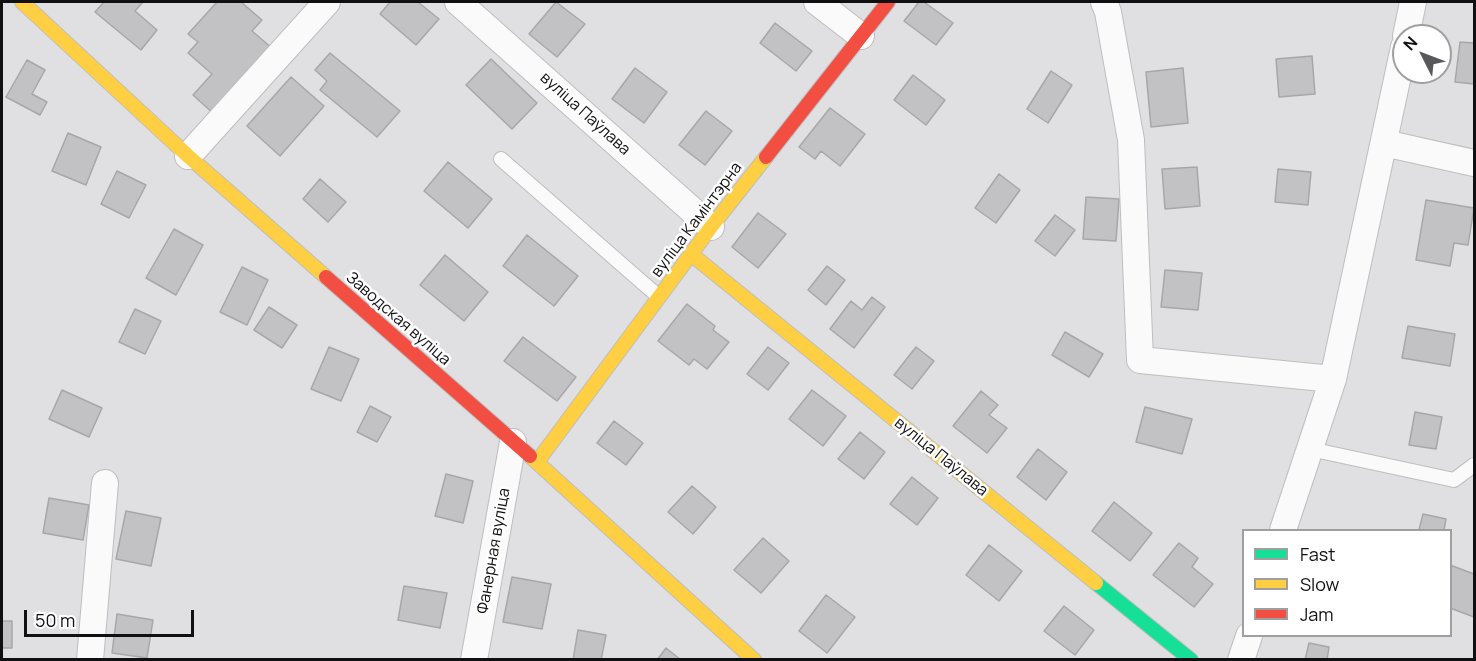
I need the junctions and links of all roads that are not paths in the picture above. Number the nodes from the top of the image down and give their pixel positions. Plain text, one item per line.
1 (22, 2) edge
2 (327, 2) edge
3 (458, 2) edge
4 (817, 2) edge
5 (888, 2) edge
6 (1104, 2) edge
7 (1413, 2) edge
8 (1408, 24) edge
9 (861, 36) junction
10 (1396, 84) edge
11 (1384, 143) junction
12 (188, 156) junction
13 (501, 159) dead end
14 (1474, 163) edge
15 (711, 227) junction
16 (691, 254) junction
17 (659, 297) junction
18 (1333, 379) junction
19 (513, 442) junction
20 (1310, 449) junction
21 (537, 462) junction
22 (1474, 465) edge
23 (105, 483) dead end
24 (1284, 529) edge
25 (1249, 637) edge
26 (90, 660) edge
27 (474, 660) edge
28 (754, 660) edge
29 (1191, 660) edge
30 (1241, 660) edge

1 - 12 street, Заводская вуліца
2 - 12 street
3 - 15 street, вуліца Паўлава
4 - 9 street
5 - 9 street, вуліца Камінтэрна
6 - 18 street
7 - 8 street
9 - 15 street, вуліца Камінтэрна
10 - 11 street
11 - 14 street
11 - 18 street
12 - 19 street, Заводская вуліца
13 - 17 lane
15 - 16 street, вуліца Камінтэрна
16 - 17 street, вуліца Камінтэрна
16 - 29 street, вуліца Паўлава
17 - 21 street, вуліца Камінтэрна
18 - 20 street
19 - 21 street, Заводская вуліца
19 - 27 street, Фанерная вуліца
20 - 22 lane
20 - 24 street
21 - 28 street, Заводская вуліца
23 - 26 street
25 - 30 street

